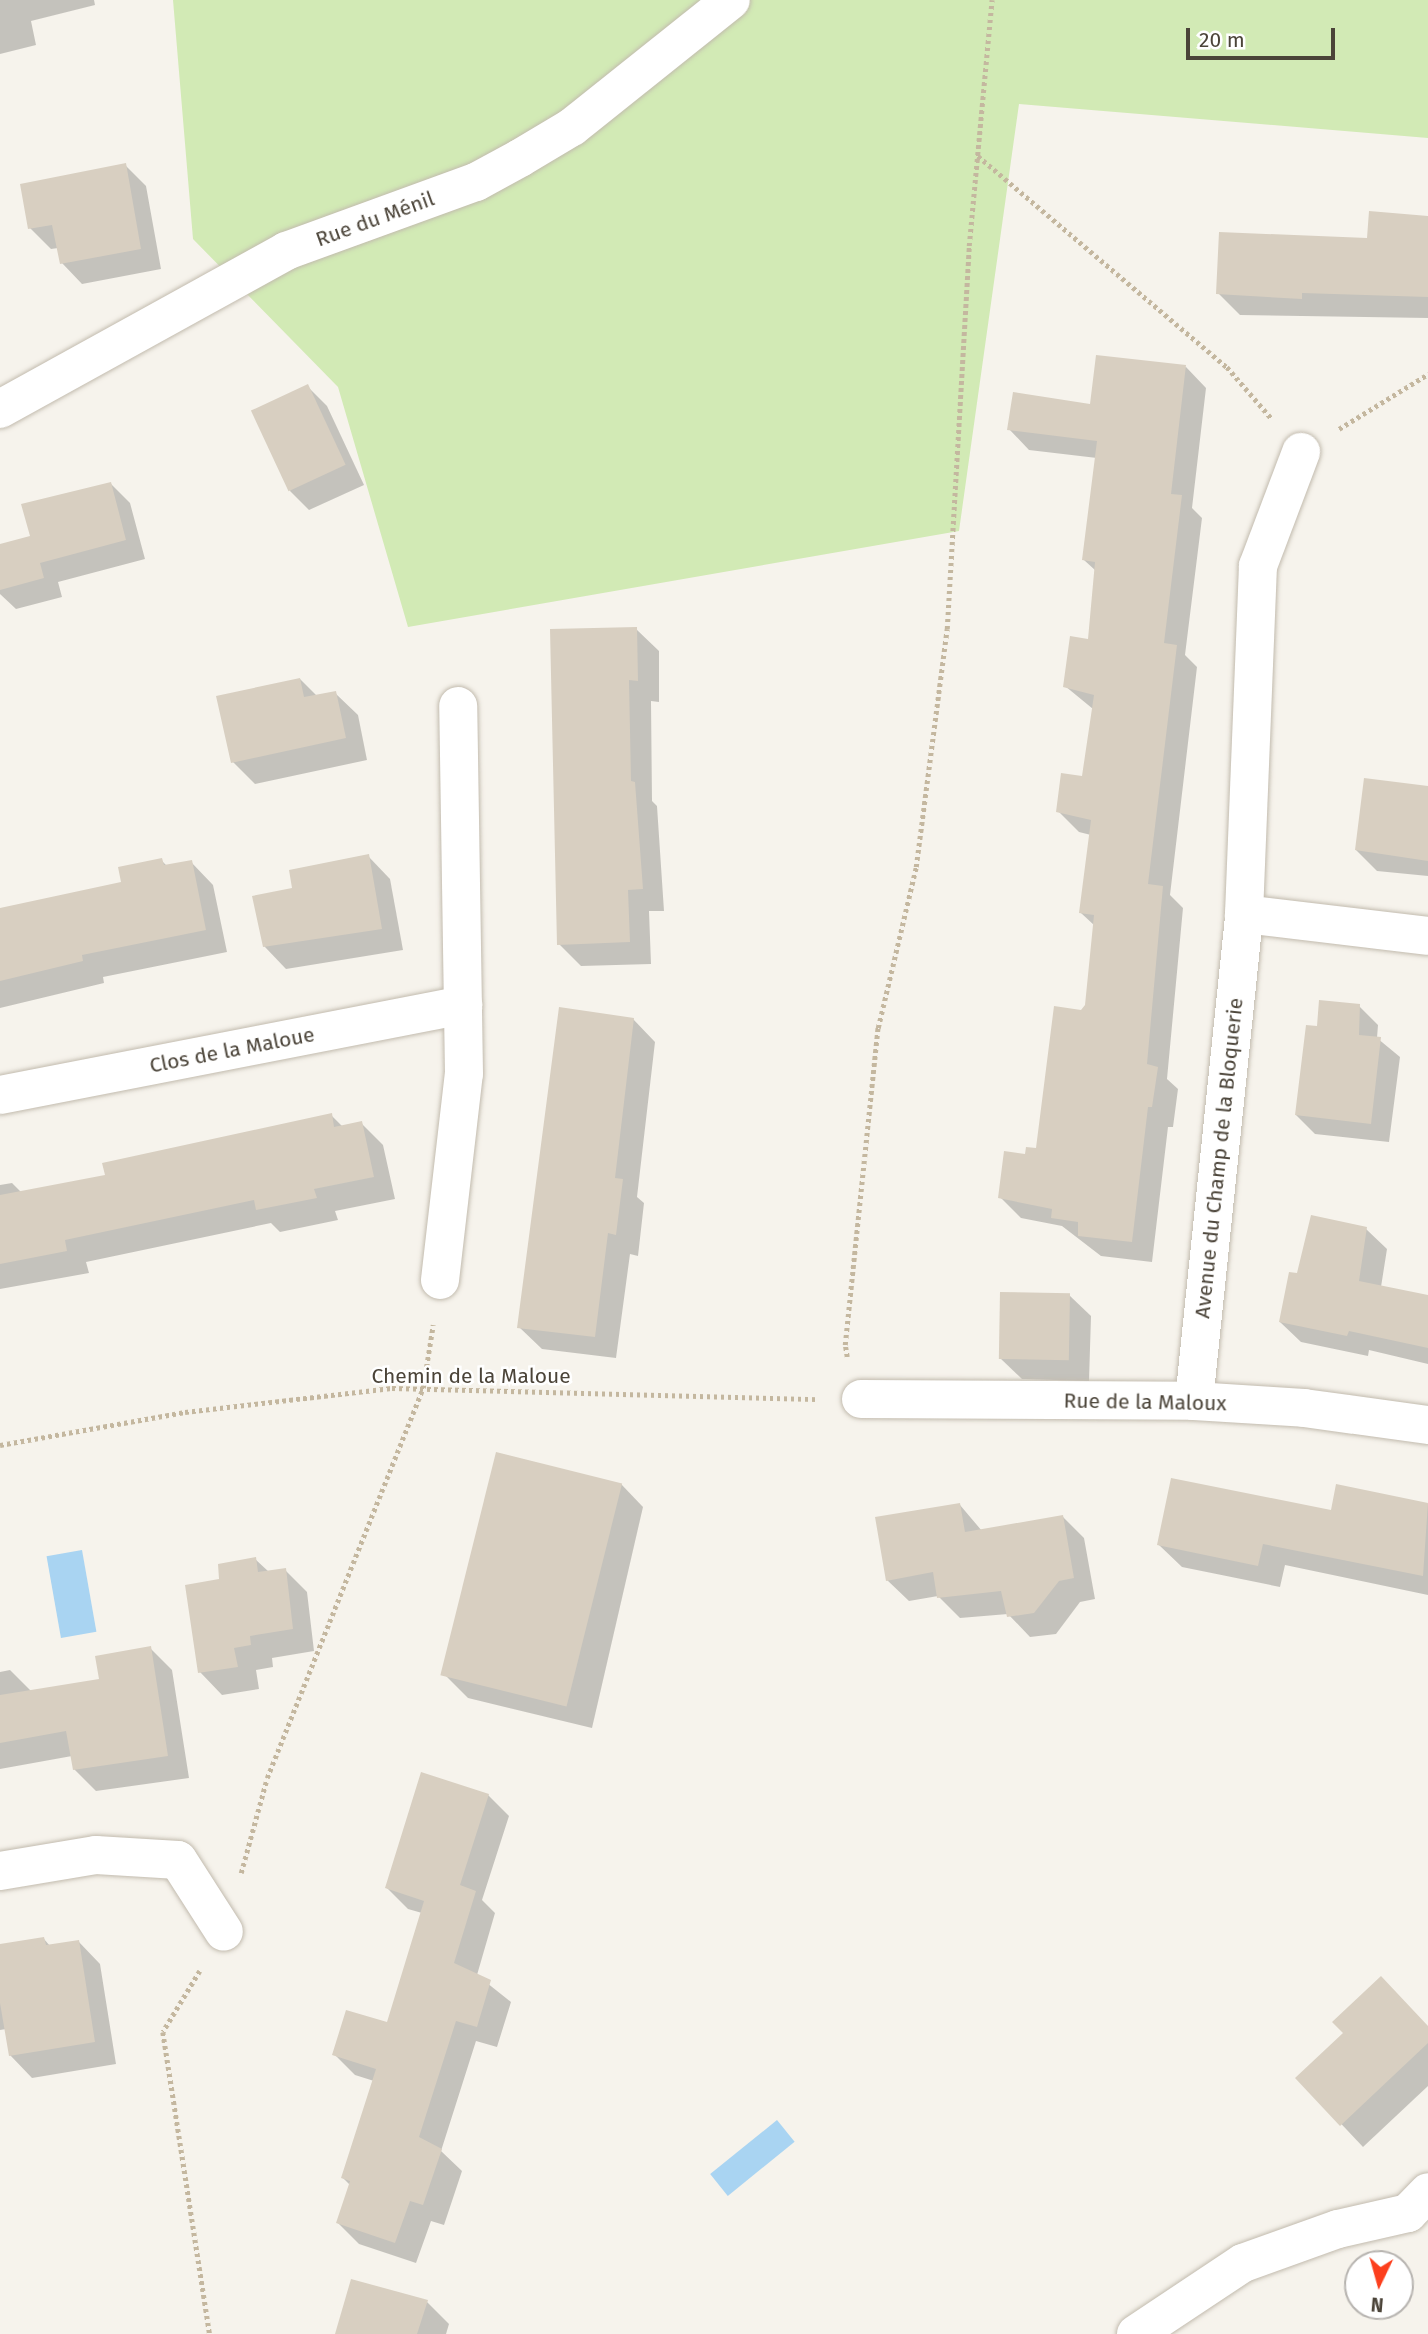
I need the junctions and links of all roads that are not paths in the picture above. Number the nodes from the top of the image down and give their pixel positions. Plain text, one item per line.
1 (731, 0) edge
2 (0, 409) edge
3 (1301, 453) road end
4 (458, 706) dead end
5 (1244, 914) junction
6 (1428, 936) edge
7 (463, 1005) junction
8 (0, 1095) edge
9 (440, 1280) road end
10 (861, 1399) road end
11 (1194, 1401) junction
12 (1428, 1424) edge
13 (0, 1871) edge
14 (224, 1932) road end
15 (1421, 2207) edge
16 (1136, 2334) edge

1 - 2 street, Rue du Ménil
3 - 5 street, Avenue du Champ de la Bloquerie
4 - 7 street
5 - 6 street
5 - 11 street, Avenue du Champ de la Bloquerie
7 - 8 street, Clos de la Maloue
7 - 9 street
10 - 11 street, Rue de la Maloux
11 - 12 street, Rue de la Maloux
13 - 14 street
15 - 16 street

